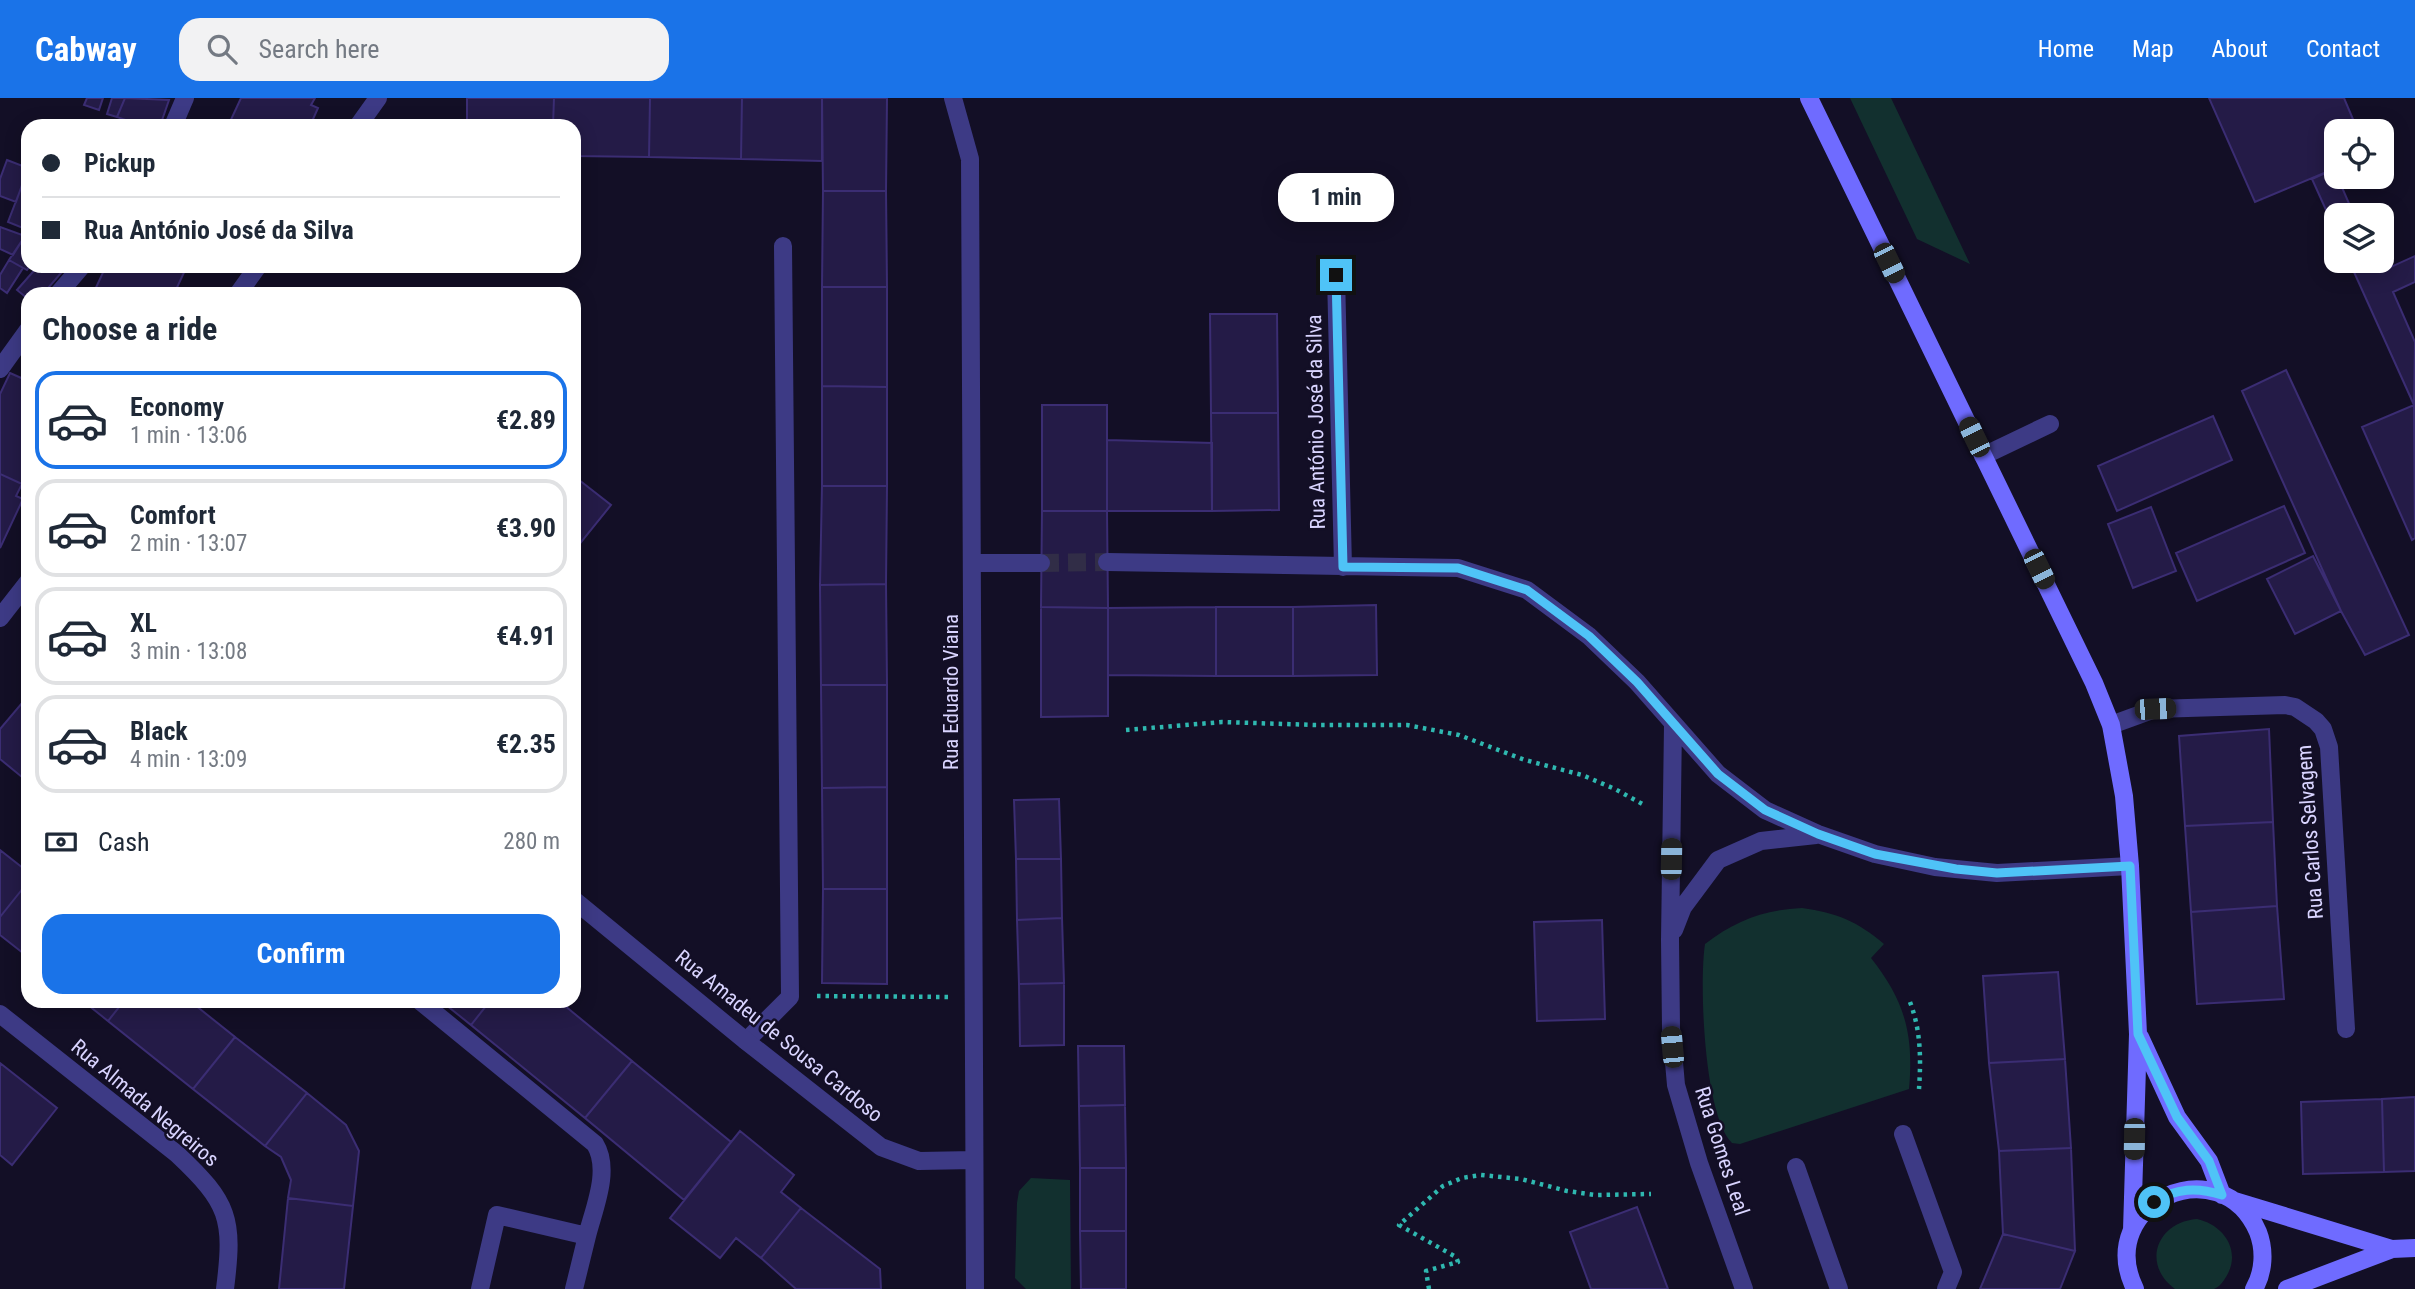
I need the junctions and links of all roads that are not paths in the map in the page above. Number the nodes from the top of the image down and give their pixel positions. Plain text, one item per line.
1 (185, 98) edge
2 (378, 98) edge
3 (953, 98) edge
4 (1808, 98) edge
5 (176, 119) edge
6 (363, 119) edge
7 (783, 246) dead end
8 (76, 273) edge
9 (1336, 275) dead end
10 (64, 287) edge
11 (21, 340) edge
12 (0, 369) edge
13 (2050, 424) dead end
14 (1983, 456) junction
15 (1107, 562) tunnel mouth
16 (973, 563) junction
17 (1041, 563) tunnel mouth
18 (1343, 567) junction
19 (21, 591) edge
20 (0, 618) edge
21 (1673, 725) junction
22 (2111, 725) junction
23 (1818, 834) junction
24 (2130, 866) junction
25 (581, 906) edge
26 (1670, 940) junction
27 (429, 1008) edge
28 (0, 1014) edge
29 (2346, 1029) dead end
30 (2138, 1034) junction
31 (746, 1041) junction
32 (1903, 1133) dead end
33 (974, 1160) junction
34 (1796, 1167) dead end
35 (2227, 1197) junction
36 (2132, 1230) junction
37 (587, 1236) junction
38 (2415, 1248) edge
39 (2392, 1249) junction
40 (2131, 1285) edge
41 (225, 1289) edge
42 (480, 1289) edge
43 (574, 1289) edge
44 (975, 1289) edge
45 (1744, 1289) edge
46 (1839, 1289) edge
47 (1946, 1289) edge
48 (2254, 1289) edge
49 (2287, 1289) edge

1 - 5 street
2 - 6 street
3 - 16 street, Rua Eduardo Viana
4 - 14 street
7 - 31 street
8 - 10 street
9 - 18 street, Rua António José da Silva
11 - 12 street
13 - 14 street
14 - 22 street
15 - 18 street
16 - 17 street
16 - 33 street, Rua Eduardo Viana
18 - 21 street
19 - 20 street
21 - 23 street
21 - 26 street, Rua Gomes Leal
22 - 24 street
22 - 29 street, Rua Carlos Selvagem
23 - 24 street
23 - 26 street, Rua Gomes Leal
24 - 30 street
25 - 31 street, Rua Amadeu de Sousa Cardoso
26 - 45 street, Rua Gomes Leal
27 - 37 street
28 - 41 street, Rua Almada Negreiros
30 - 35 street
30 - 36 street
31 - 33 street, Rua Amadeu de Sousa Cardoso
32 - 47 street
33 - 44 street, Rua Eduardo Viana
34 - 46 street
35 - 36 street
35 - 39 street
35 - 48 street
36 - 40 street
37 - 42 street
37 - 43 street
38 - 39 street
39 - 49 street

